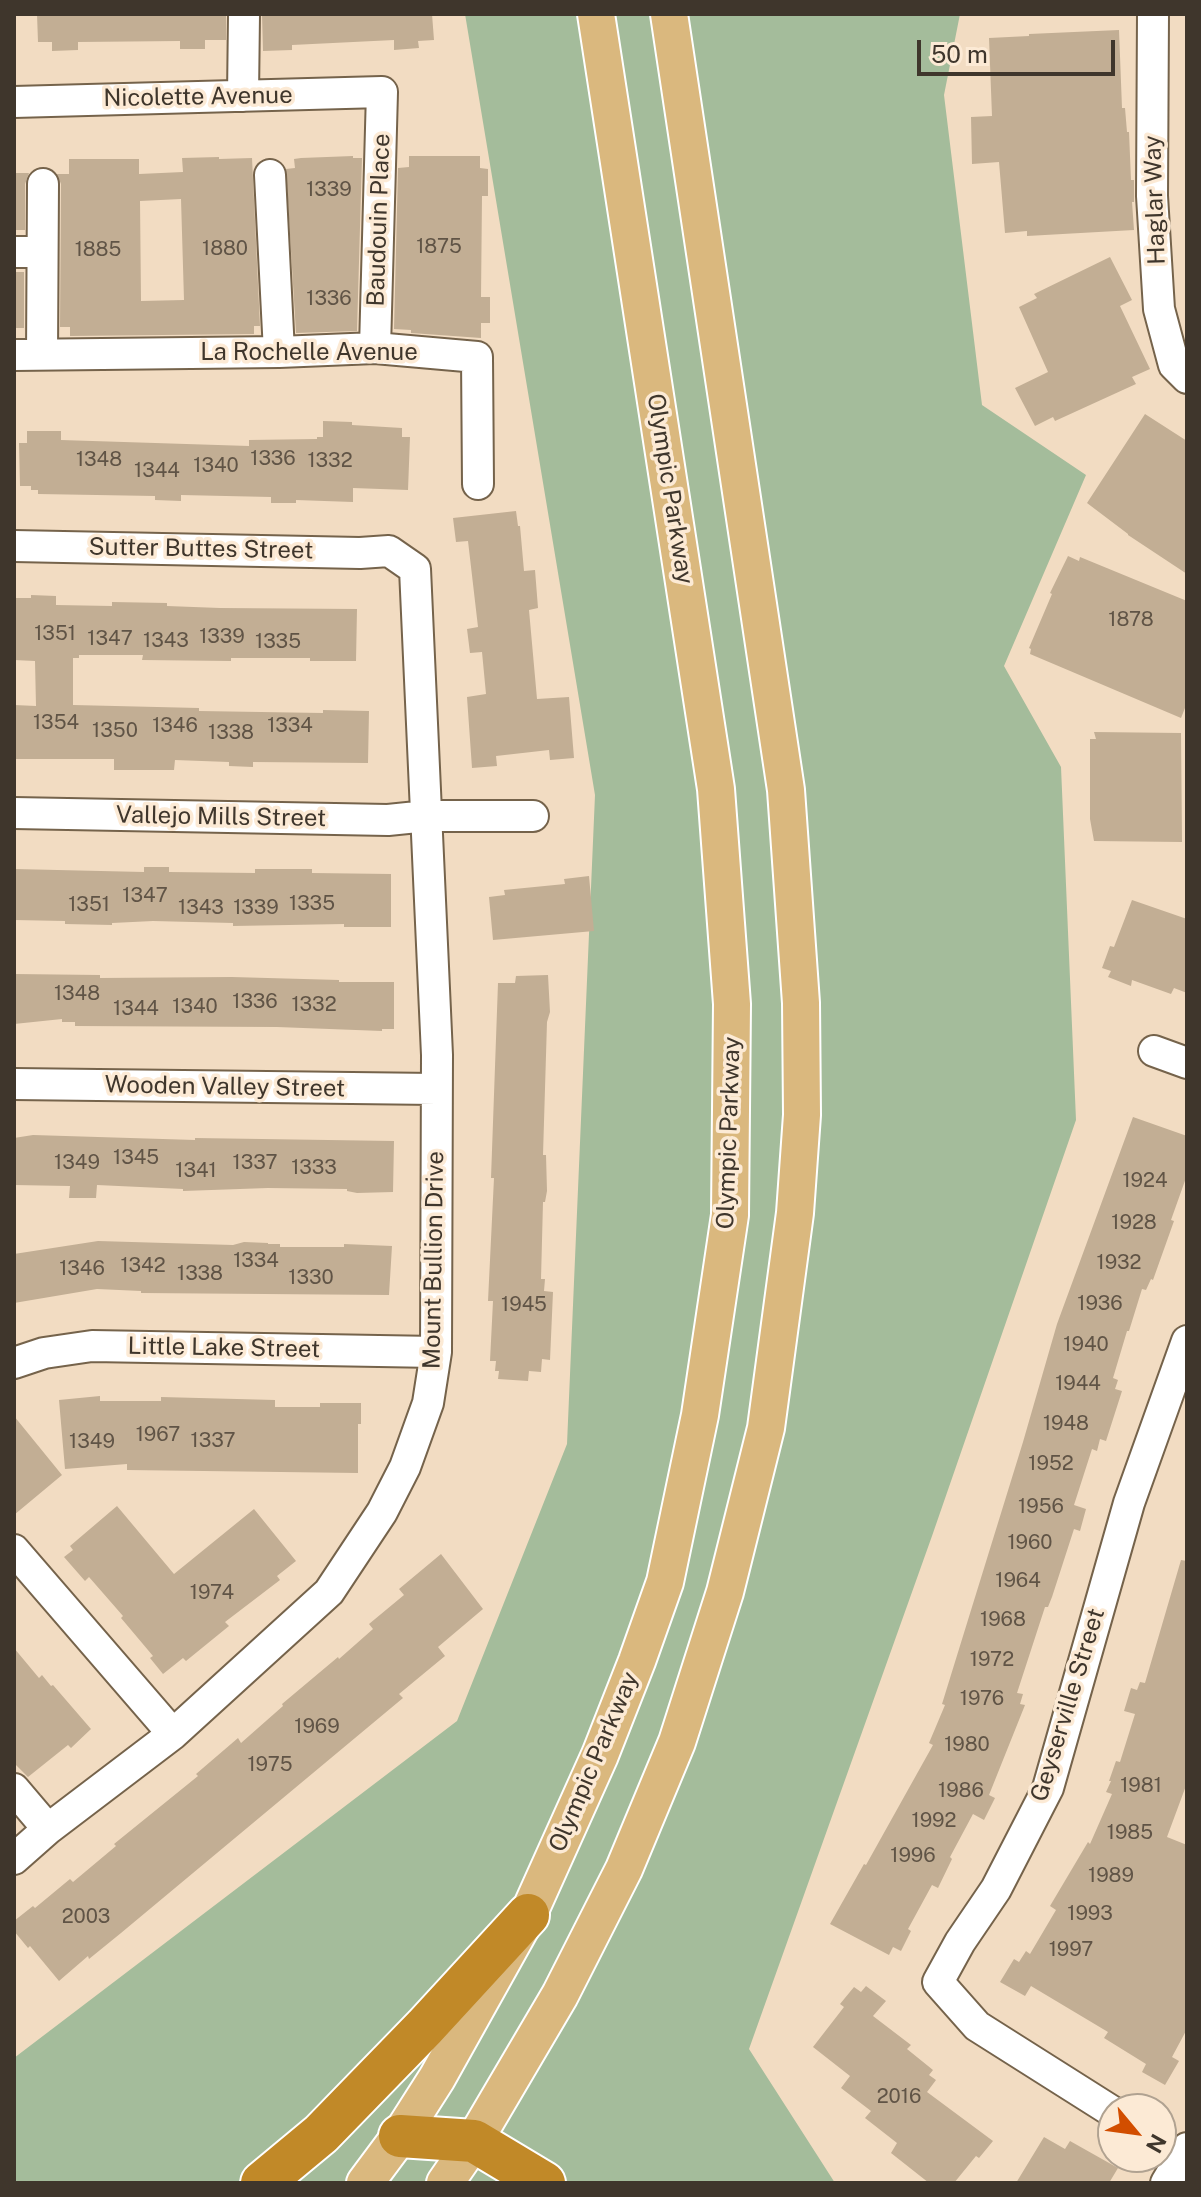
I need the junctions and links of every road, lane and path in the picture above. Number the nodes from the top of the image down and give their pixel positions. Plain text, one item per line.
1 (244, 14) edge
2 (596, 14) edge
3 (669, 14) edge
4 (1153, 14) edge
5 (382, 92) joint
6 (243, 96) junction
7 (14, 102) edge
8 (270, 175) dead end
9 (43, 184) dead end
10 (28, 252) edge
11 (375, 348) junction
12 (279, 352) junction
13 (28, 354) edge
14 (1187, 378) edge
15 (478, 484) dead end
16 (14, 546) edge
17 (389, 551) joint
18 (14, 813) edge
19 (427, 816) junction
20 (533, 816) dead end
21 (1154, 1051) dead end
22 (1187, 1063) edge
23 (14, 1084) edge
24 (436, 1089) junction
25 (1187, 1341) edge
26 (436, 1352) junction
27 (14, 1363) edge
28 (14, 1550) edge
29 (173, 1734) junction
30 (14, 1789) edge
31 (48, 1829) junction
32 (14, 1859) edge
33 (528, 1915) junction
34 (1097, 2102) edge
35 (400, 2136) junction
36 (474, 2141) junction
37 (262, 2183) edge
38 (365, 2183) edge
39 (445, 2183) edge
40 (544, 2183) edge

1 - 6 street
2 - 33 main road, Olympic Parkway
3 - 36 main road
4 - 14 street, Haglar Way
5 - 6 street, Nicolette Avenue
5 - 11 street, Baudouin Place
6 - 7 street, Nicolette Avenue
8 - 12 street
9 - 10 street
10 - 13 street
11 - 12 street, La Rochelle Avenue
11 - 15 street, La Rochelle Avenue
12 - 13 street, La Rochelle Avenue
16 - 17 street, Sutter Buttes Street
17 - 19 street, Mount Bullion Drive
18 - 19 street, Vallejo Mills Street
19 - 20 street, Vallejo Mills Street
19 - 24 street, Mount Bullion Drive
21 - 22 street
23 - 24 street, Wooden Valley Street
24 - 26 street, Mount Bullion Drive
25 - 34 street, Geyserville Street
26 - 27 street, Little Lake Street
26 - 29 street, Mount Bullion Drive
28 - 29 street
29 - 31 street, Mount Bullion Drive
30 - 31 street
31 - 32 street, Mount Bullion Drive
33 - 35 main road, Olympic Parkway
33 - 37 highway
35 - 36 highway
35 - 38 main road, Olympic Parkway
36 - 39 main road
36 - 40 highway

